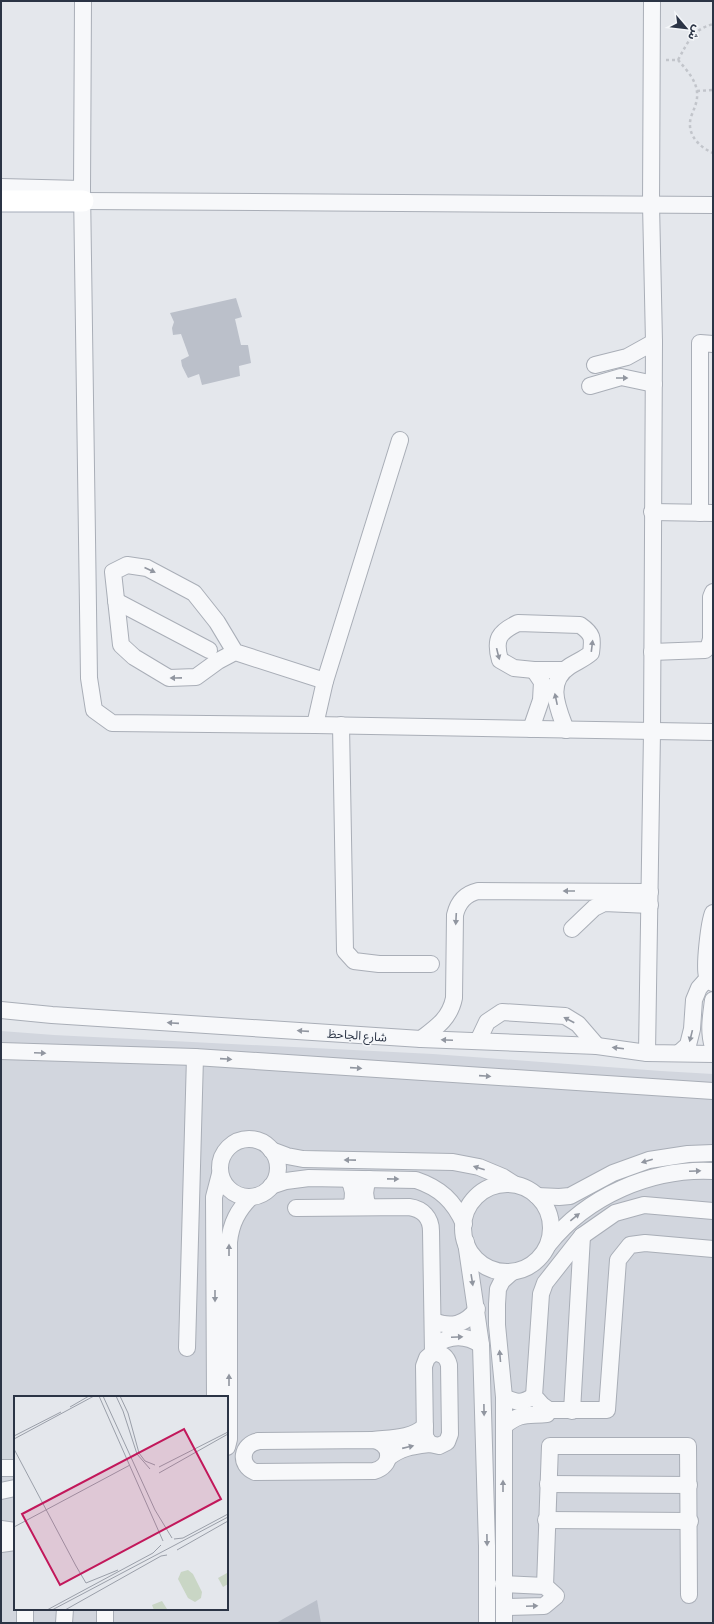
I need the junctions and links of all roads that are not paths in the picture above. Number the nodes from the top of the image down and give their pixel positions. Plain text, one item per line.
1 (82, 1) edge
2 (652, 1) edge
3 (1, 187) edge
4 (83, 195) junction
5 (1, 201) edge
6 (651, 204) junction
7 (713, 205) edge
8 (654, 342) junction
9 (713, 344) edge
10 (595, 365) dead end
11 (654, 384) junction
12 (590, 386) dead end
13 (400, 440) dead end
14 (652, 512) junction
15 (707, 513) edge
16 (713, 592) edge
17 (116, 600) junction
18 (217, 622) junction
19 (209, 650) junction
20 (235, 652) junction
21 (652, 652) junction
22 (534, 670) junction
23 (565, 670) junction
24 (203, 672) junction
25 (325, 681) junction
26 (315, 725) junction
27 (341, 725) junction
28 (531, 729) junction
29 (566, 730) junction
30 (652, 732) junction
31 (713, 732) edge
32 (596, 891) junction
33 (650, 899) junction
34 (713, 913) edge
35 (711, 943) edge
36 (431, 964) dead end
37 (710, 980) edge
38 (713, 1000) edge
39 (1, 1010) edge
40 (421, 1039) junction
41 (478, 1041) junction
42 (597, 1046) junction
43 (713, 1047) edge
44 (1, 1051) edge
45 (647, 1053) junction
46 (679, 1053) junction
47 (713, 1054) edge
48 (195, 1057) junction
49 (713, 1091) edge
50 (271, 1150) junction
51 (713, 1153) edge
52 (713, 1171) edge
53 (220, 1174) junction
54 (348, 1179) junction
55 (370, 1179) junction
56 (514, 1184) junction
57 (271, 1186) junction
58 (537, 1196) junction
59 (251, 1197) junction
60 (369, 1207) junction
61 (296, 1208) dead end
62 (350, 1208) junction
63 (713, 1211) edge
64 (464, 1224) junction
65 (582, 1236) junction
66 (466, 1242) junction
67 (548, 1245) junction
68 (713, 1249) edge
69 (512, 1272) junction
70 (476, 1309) junction
71 (433, 1321) junction
72 (481, 1344) junction
73 (187, 1348) dead end
74 (434, 1350) junction
75 (215, 1396) edge
76 (534, 1396) junction
77 (504, 1397) junction
78 (550, 1410) junction
79 (572, 1411) junction
80 (425, 1426) junction
81 (504, 1426) junction
82 (229, 1431) junction
83 (228, 1439) edge
84 (373, 1440) junction
85 (259, 1441) junction
86 (430, 1444) junction
87 (388, 1458) junction
88 (1, 1468) edge
89 (14, 1468) edge
90 (14, 1478) edge
91 (1, 1479) edge
92 (548, 1484) junction
93 (689, 1485) junction
94 (14, 1488) edge
95 (1, 1491) edge
96 (546, 1520) junction
97 (690, 1521) junction
98 (1, 1529) edge
99 (14, 1531) edge
100 (14, 1542) edge
101 (1, 1544) edge
102 (503, 1584) junction
103 (545, 1586) junction
104 (690, 1595) dead end
105 (504, 1607) junction
106 (25, 1610) edge
107 (64, 1610) edge
108 (105, 1610) edge
109 (25, 1623) edge
110 (64, 1623) edge
111 (105, 1623) edge
112 (487, 1623) edge
113 (504, 1623) edge

1 - 4 street
2 - 6 street
3 - 4 street
4 - 5 main road
4 - 6 street
4 - 26 street
6 - 7 street
6 - 8 street
8 - 10 street
8 - 11 street
9 - 15 street
12 -> 11 street
11 - 14 street
13 - 25 street
14 - 15 street
14 - 21 street
16 - 21 street
17 -> 18 street
17 - 19 street
24 -> 17 street
18 - 19 street
18 - 20 street
19 - 24 street
20 - 24 street
20 - 25 street
21 - 30 street
22 - 23 street
23 -> 22 street
22 - 28 street
29 -> 23 street
25 - 26 street
26 - 27 street
27 - 28 street
27 - 36 street
28 - 29 street
29 - 30 street
30 - 31 street
30 - 33 street
32 - 33 street
32 - 33 street
32 -> 40 street
33 - 45 street
34 - 35 street
35 - 37 street
37 -> 46 street
38 - 43 street
40 -> 39 street, شارع الجاحظ
41 -> 40 street, شارع الجاحظ
41 - 42 street, شارع الجاحظ
42 -> 41 street
45 -> 42 street, شارع الجاحظ
44 -> 48 street
45 - 46 street, شارع الجاحظ
46 - 47 street, شارع الجاحظ
48 -> 49 street
48 - 73 street
50 - 53 street
56 -> 50 street
50 - 57 street
51 -> 58 street
67 -> 52 street
53 - 59 street
53 -> 75 street
54 - 55 street
54 - 57 street
54 - 62 street
55 - 60 street
55 -> 64 street
56 - 58 street
56 - 64 street
57 - 59 street
58 - 67 street
82 -> 59 street
60 - 62 street
60 - 71 street
61 - 62 street
63 - 65 street
64 - 66 street
65 - 76 street
65 - 79 street
66 - 69 street
66 -> 70 street
67 - 69 street
68 - 79 street
77 -> 69 street
70 - 71 street
70 - 72 street
71 - 74 street
74 -> 72 street
72 -> 112 street
74 - 80 street
74 - 86 street
76 - 77 street
76 - 78 street
77 - 81 street
78 - 79 street
78 - 81 street
80 - 84 street
80 - 86 street
102 -> 81 street
82 - 83 street
82 - 85 street
84 - 85 street
84 - 87 street
85 - 87 street
87 -> 86 street
88 - 89 street
90 - 91 street
92 - 93 street
92 - 93 street
92 - 96 street
93 - 97 street
94 - 95 street
96 - 97 street
96 - 103 street
97 - 104 street
98 - 99 street
100 - 101 street
102 - 103 street
102 - 105 street
105 -> 103 street
105 - 113 street
106 - 109 street
107 - 110 street
108 - 111 street

